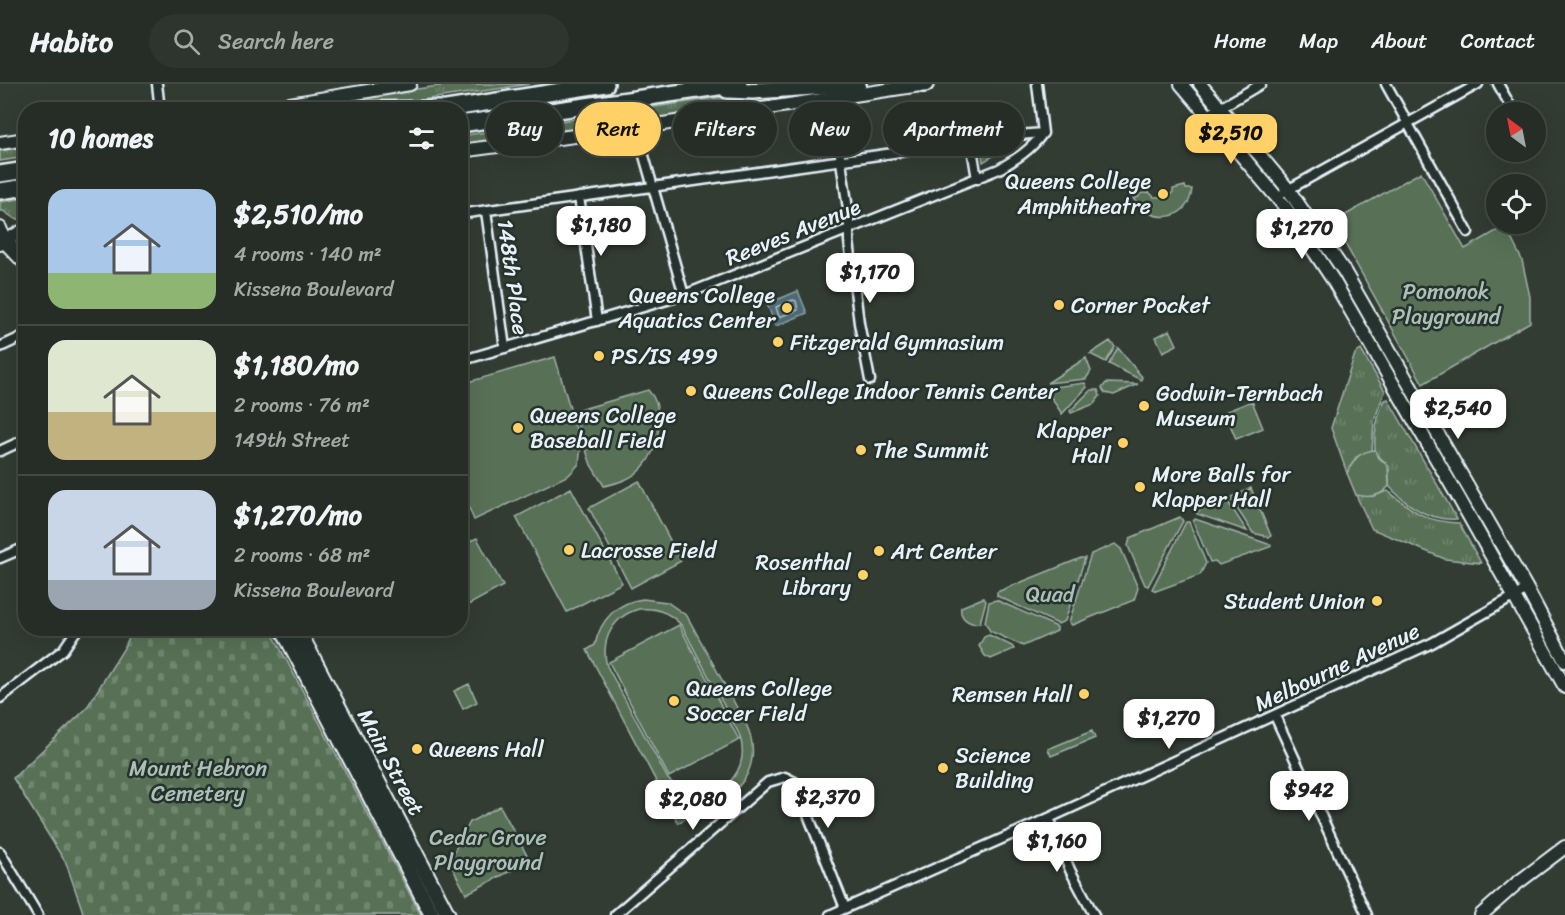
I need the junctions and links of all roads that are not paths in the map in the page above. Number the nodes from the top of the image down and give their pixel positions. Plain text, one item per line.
1 (157, 84) edge
2 (410, 84) edge
3 (606, 84) edge
4 (739, 84) edge
5 (858, 84) edge
6 (925, 84) edge
7 (1037, 84) edge
8 (1181, 84) edge
9 (1200, 84) edge
10 (1261, 84) edge
11 (1386, 84) edge
12 (1478, 84) edge
13 (1498, 84) edge
14 (369, 87) edge
15 (700, 89) junction
16 (832, 100) junction
17 (159, 102) edge
18 (295, 102) edge
19 (1508, 102) edge
20 (468, 105) edge
21 (1220, 107) junction
22 (1208, 115) junction
23 (468, 123) edge
24 (1408, 123) junction
25 (661, 124) edge
26 (1043, 133) junction
27 (1024, 135) edge
28 (575, 136) edge
29 (18, 140) edge
30 (0, 142) edge
31 (468, 150) edge
32 (883, 154) edge
33 (644, 156) edge
34 (973, 156) edge
35 (841, 160) junction
36 (18, 171) edge
37 (0, 174) edge
38 (977, 179) junction
39 (653, 186) junction
40 (18, 188) edge
41 (1288, 189) junction
42 (0, 191) edge
43 (579, 197) junction
44 (1277, 197) junction
45 (486, 211) junction
46 (468, 213) edge
47 (849, 230) junction
48 (18, 232) edge
49 (1468, 232) dead end
50 (1, 238) edge
51 (18, 255) edge
52 (684, 295) junction
53 (597, 321) junction
54 (18, 339) edge
55 (0, 347) edge
56 (505, 348) junction
57 (468, 359) edge
58 (870, 380) dead end
59 (18, 443) edge
60 (0, 451) edge
61 (18, 550) edge
62 (0, 558) edge
63 (1527, 589) junction
64 (1515, 596) junction
65 (73, 636) edge
66 (286, 636) edge
67 (301, 636) edge
68 (1565, 661) edge
69 (1565, 687) edge
70 (0, 698) edge
71 (1275, 716) junction
72 (1049, 819) junction
73 (1565, 847) edge
74 (0, 852) edge
75 (845, 908) junction
76 (38, 915) edge
77 (432, 915) edge
78 (448, 915) edge
79 (615, 915) edge
80 (830, 915) edge
81 (1094, 915) edge
82 (1367, 915) edge
83 (1480, 915) edge

1 - 17 street
2 - 14 main road
3 - 20 highway
4 - 15 highway
5 - 15 highway
6 - 16 main road
7 - 26 street
8 - 22 main road
9 - 21 main road
10 - 21 street
11 - 24 street
12 - 24 street
13 - 19 street
14 - 18 main road
15 - 23 highway
16 - 25 main road
16 - 35 street
21 - 22 street
21 - 41 main road
22 - 44 main road
24 - 41 street
24 - 49 street
26 - 27 street
26 - 38 street, Reeves Avenue
28 - 31 main road
29 - 30 main road
32 - 35 street
33 - 39 street
34 - 38 street
35 - 39 street
35 - 47 street
36 - 37 highway
38 - 47 street, Reeves Avenue
39 - 43 street
39 - 52 street
40 - 42 highway
41 - 44 street
41 - 63 main road
43 - 45 street
43 - 53 street
44 - 64 main road
45 - 46 street
45 - 56 street, 148th Place
47 - 52 street, Reeves Avenue
47 - 58 street
48 - 50 main road
50 - 51 main road
52 - 53 street, Reeves Avenue
53 - 56 street, Reeves Avenue
54 - 55 street
56 - 57 street, Reeves Avenue
59 - 60 street
61 - 62 street
63 - 64 street, Melbourne Avenue
63 - 68 main road
64 - 69 main road
64 - 71 street, Melbourne Avenue
65 - 70 street
66 - 77 main road, Main Street
67 - 78 main road, Main Street
71 - 72 street, Melbourne Avenue
71 - 82 street
72 - 75 street, Melbourne Avenue
72 - 81 street
73 - 83 main road
74 - 76 street
75 - 79 street
75 - 80 street, Melbourne Avenue

